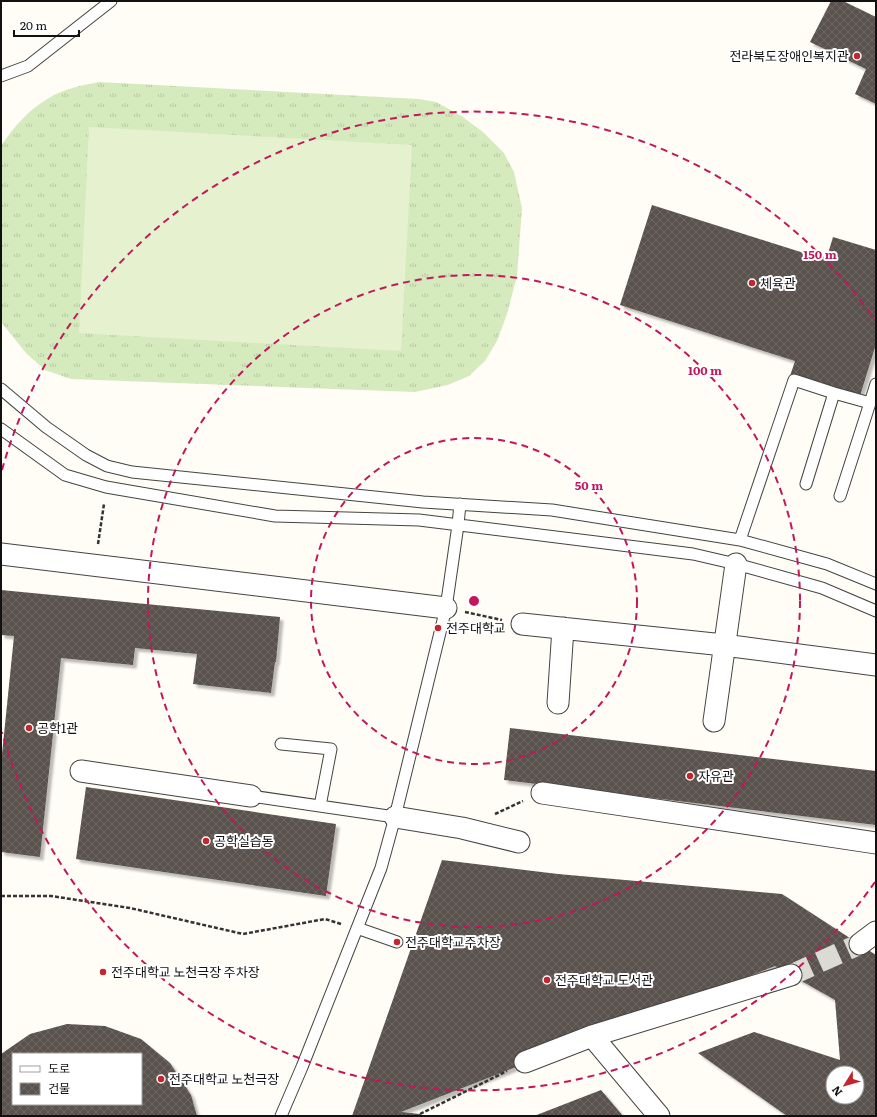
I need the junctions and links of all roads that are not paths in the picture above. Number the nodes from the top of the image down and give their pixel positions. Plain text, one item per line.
1 (111, 1) edge
2 (1, 76) edge
3 (876, 384) edge
4 (1, 391) edge
5 (834, 393) junction
6 (870, 403) junction
7 (1, 429) edge
8 (806, 484) dead end
9 (840, 496) dead end
10 (460, 504) junction
11 (458, 525) junction
12 (740, 540) junction
13 (1, 554) edge
14 (736, 564) junction
15 (876, 584) edge
16 (446, 608) junction
17 (876, 611) edge
18 (522, 624) road end
19 (563, 628) junction
20 (724, 645) junction
21 (876, 666) edge
22 (558, 703) dead end
23 (714, 721) dead end
24 (281, 744) dead end
25 (81, 771) dead end
26 (542, 793) road end
27 (251, 796) joint
28 (320, 806) junction
29 (395, 817) junction
30 (519, 842) dead end
31 (876, 843) edge
32 (357, 928) junction
33 (876, 932) edge
34 (397, 942) dead end
35 (860, 944) tunnel mouth
36 (791, 975) tunnel mouth
37 (592, 1036) junction
38 (525, 1062) road end
39 (280, 1116) edge
40 (659, 1116) edge

1 - 2 lane
3 - 6 lane
4 - 10 lane
5 - 6 lane
5 - 8 lane
5 - 12 lane
6 - 9 lane
7 - 11 lane
10 - 11 lane
10 - 12 lane
11 - 14 lane
11 - 16 lane
12 - 15 lane
13 - 16 street
14 - 17 lane
14 - 20 street
16 - 29 lane
18 - 19 street
19 - 20 street
19 - 22 street
20 - 21 street
20 - 23 street
24 - 28 lane
25 - 27 street
26 - 31 street
27 - 28 lane
28 - 29 lane
29 - 30 street
29 - 32 lane
32 - 34 lane
32 - 39 lane
33 - 35 street
36 - 37 street
37 - 38 street
37 - 40 street

